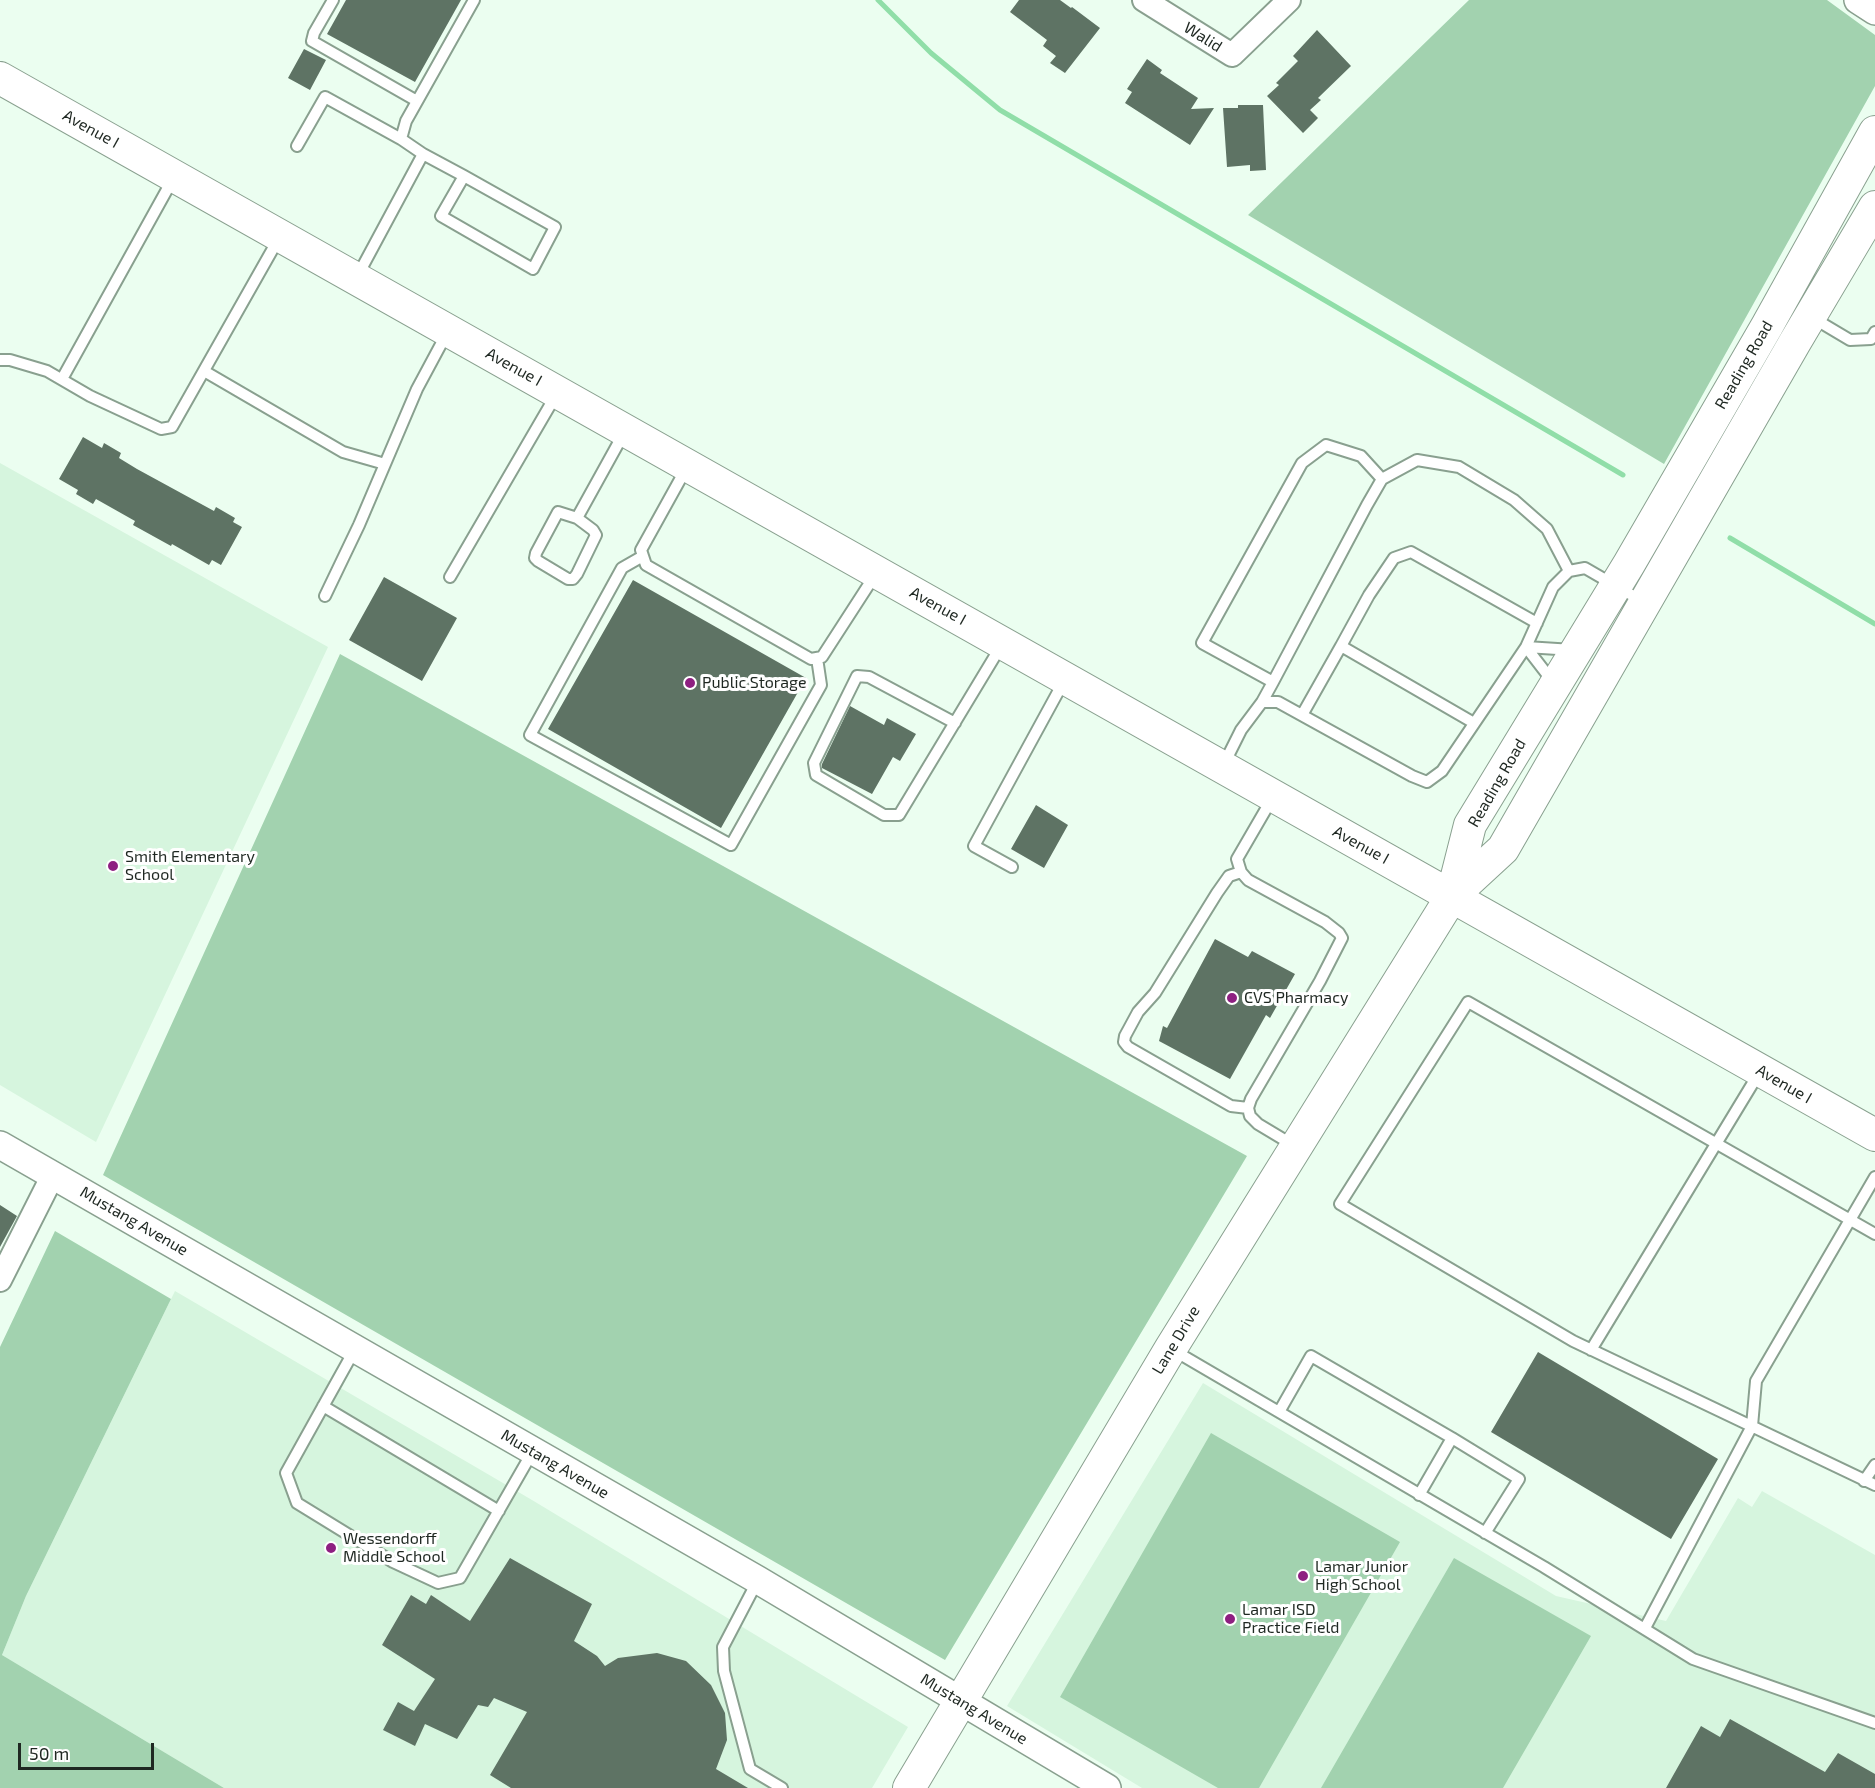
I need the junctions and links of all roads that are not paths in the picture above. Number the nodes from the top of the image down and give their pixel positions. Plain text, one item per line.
1 (333, 0) edge
2 (474, 0) edge
3 (1144, 0) edge
4 (1289, 0) edge
5 (1858, 0) edge
6 (1875, 11) edge
7 (0, 78) edge
8 (417, 101) junction
9 (1875, 132) edge
10 (401, 138) junction
11 (297, 146) dead end
12 (423, 154) junction
13 (175, 176) junction
14 (464, 176) junction
15 (1875, 207) edge
16 (280, 235) junction
17 (356, 278) junction
18 (1767, 326) junction
19 (1802, 329) junction
20 (448, 330) junction
21 (1875, 332) edge
22 (0, 360) edge
23 (204, 371) junction
24 (62, 379) junction
25 (558, 392) junction
26 (626, 430) junction
27 (385, 464) junction
28 (688, 466) junction
29 (1382, 479) junction
30 (577, 518) junction
31 (643, 556) junction
32 (1569, 571) junction
33 (877, 572) junction
34 (450, 577) dead end
35 (1616, 586) junction
36 (325, 596) dead end
37 (1645, 603) junction
38 (1537, 623) junction
39 (1003, 643) junction
40 (1341, 646) junction
41 (1526, 647) junction
42 (1577, 650) junction
43 (817, 658) junction
44 (1066, 678) junction
45 (1273, 682) junction
46 (1555, 685) junction
47 (1262, 702) junction
48 (1302, 715) junction
49 (955, 723) junction
50 (1474, 723) junction
51 (1223, 767) junction
52 (1274, 795) junction
53 (1012, 867) dead end
54 (1241, 872) junction
55 (1452, 896) junction
56 (1760, 1070) junction
57 (1248, 1108) junction
58 (1875, 1136) edge
59 (1717, 1143) junction
60 (0, 1145) edge
61 (1296, 1147) junction
62 (52, 1175) junction
63 (1875, 1177) edge
64 (1849, 1219) junction
65 (1875, 1234) edge
66 (0, 1280) edge
67 (355, 1348) junction
68 (1171, 1348) junction
69 (1591, 1350) junction
70 (323, 1406) junction
71 (1279, 1412) junction
72 (1752, 1426) junction
73 (1452, 1438) junction
74 (534, 1451) junction
75 (1875, 1465) edge
76 (1870, 1483) edge
77 (1419, 1495) junction
78 (499, 1511) junction
79 (1485, 1533) junction
80 (758, 1580) junction
81 (1645, 1628) junction
82 (961, 1701) junction
83 (1875, 1722) edge
84 (782, 1788) edge
85 (909, 1788) edge
86 (1107, 1788) edge

1 - 8 lane
2 - 8 lane
3 - 4 street, Walid
5 - 6 street
7 - 13 main road, Avenue I
8 - 10 lane
9 - 18 main road, Reading Road
10 - 11 lane
10 - 12 lane
12 - 14 lane
12 - 17 lane
13 - 16 main road, Avenue I
13 - 24 lane
14 - 14 lane
15 - 19 main road, Reading Road
16 - 17 main road, Avenue I
16 - 23 lane
17 - 20 main road, Avenue I
18 - 19 main road
18 - 35 main road, Reading Road
19 - 21 lane
19 - 37 main road, Reading Road
20 - 25 main road, Avenue I
20 - 27 lane
22 - 24 lane
23 - 24 lane
23 - 27 lane
25 - 26 main road, Avenue I
25 - 34 lane
26 - 28 main road, Avenue I
26 - 30 lane
27 - 36 lane
28 - 31 lane
28 - 33 main road, Avenue I
29 - 32 lane
29 - 45 lane
29 - 45 lane
30 - 30 lane
31 - 43 lane
31 - 43 lane
32 - 35 lane
32 - 38 lane
33 - 39 main road, Avenue I
33 - 43 lane
35 - 37 lane
35 - 42 main road, Reading Road
37 - 55 main road, Reading Road
38 - 40 lane
38 - 41 lane
39 - 44 main road, Avenue I
39 - 49 lane
40 - 48 lane
40 - 50 lane
41 - 42 lane
41 - 46 lane
41 - 50 lane
42 - 46 main road, Reading Road
44 - 51 main road, Avenue I
44 - 53 lane
45 - 47 lane
46 - 55 main road, Reading Road
47 - 48 lane
47 - 51 lane
48 - 50 lane
49 - 49 lane
51 - 52 main road, Avenue I
52 - 54 lane
52 - 55 main road, Avenue I
54 - 57 lane
54 - 57 lane
55 - 56 main road, Avenue I
55 - 61 main road, Lane Drive
56 - 58 main road, Avenue I
56 - 59 lane
57 - 61 lane
59 - 64 lane
59 - 69 lane
59 - 69 lane
60 - 62 street, Mustang Avenue
61 - 68 main road, Lane Drive
62 - 66 street
62 - 67 street, Mustang Avenue
63 - 64 lane
64 - 65 lane
64 - 72 lane
67 - 70 lane
67 - 74 street, Mustang Avenue
68 - 71 lane
68 - 82 main road, Lane Drive
69 - 72 lane
70 - 78 lane
70 - 78 lane
71 - 73 lane
71 - 77 lane
72 - 76 lane
72 - 81 lane
73 - 77 lane
73 - 79 lane
74 - 78 lane
74 - 80 street, Mustang Avenue
75 - 76 lane
77 - 79 lane
79 - 81 lane
80 - 82 street, Mustang Avenue
80 - 84 lane
81 - 83 lane
82 - 85 main road, Lane Drive
82 - 86 street, Mustang Avenue

